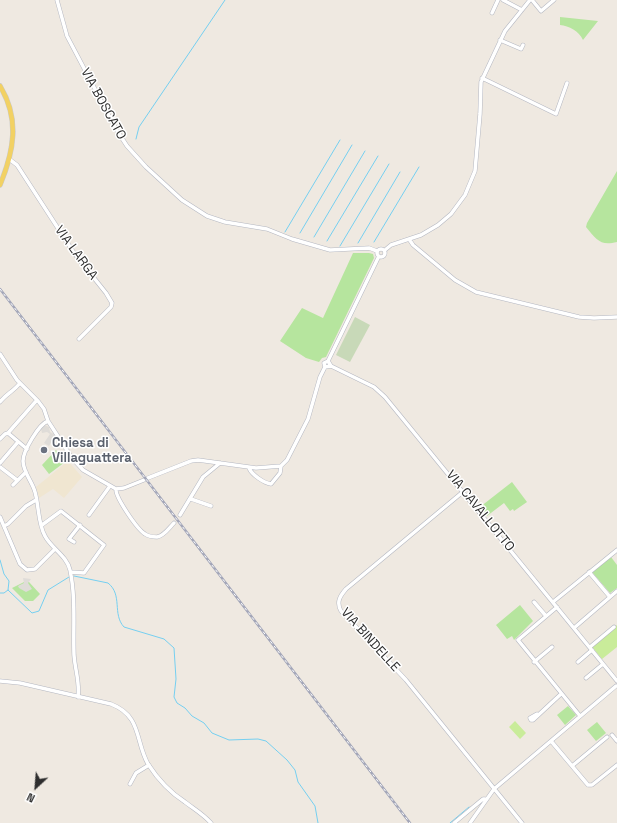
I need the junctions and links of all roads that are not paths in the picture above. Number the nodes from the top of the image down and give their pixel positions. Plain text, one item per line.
1 (57, 0) edge
2 (498, 0) edge
3 (503, 0) edge
4 (531, 0) edge
5 (554, 0) edge
6 (522, 10) junction
7 (492, 13) dead end
8 (500, 40) junction
9 (523, 45) dead end
10 (482, 78) junction
11 (567, 83) dead end
12 (0, 86) edge
13 (11, 160) junction
14 (2, 177) edge
15 (0, 185) edge
16 (409, 239) junction
17 (385, 250) junction
18 (377, 251) junction
19 (379, 256) junction
20 (617, 317) edge
21 (79, 339) dead end
22 (0, 354) edge
23 (328, 361) junction
24 (331, 366) junction
25 (325, 367) junction
26 (20, 383) junction
27 (37, 400) junction
28 (0, 402) edge
29 (48, 421) junction
30 (8, 433) junction
31 (0, 439) edge
32 (18, 442) junction
33 (27, 449) junction
34 (0, 463) edge
35 (220, 463) junction
36 (281, 466) junction
37 (0, 467) edge
38 (249, 468) junction
39 (26, 472) junction
40 (17, 480) junction
41 (14, 484) dead end
42 (110, 486) junction
43 (116, 489) junction
44 (464, 491) junction
45 (191, 499) junction
46 (36, 500) junction
47 (211, 506) dead end
48 (89, 515) dead end
49 (180, 515) dead end
50 (0, 517) edge
51 (174, 523) dead end
52 (42, 525) junction
53 (80, 525) junction
54 (4, 526) junction
55 (74, 542) dead end
56 (55, 549) junction
57 (617, 550) edge
58 (71, 572) junction
59 (589, 572) junction
60 (617, 591) edge
61 (610, 597) junction
62 (534, 602) dead end
63 (553, 602) junction
64 (557, 607) junction
65 (546, 616) junction
66 (614, 626) dead end
67 (574, 628) junction
68 (552, 647) dead end
69 (591, 649) junction
70 (534, 662) junction
71 (578, 662) dead end
72 (603, 664) junction
73 (586, 678) dead end
74 (0, 681) edge
75 (617, 681) edge
76 (617, 686) edge
77 (561, 694) junction
78 (78, 697) junction
79 (537, 714) dead end
80 (580, 716) junction
81 (612, 735) dead end
82 (608, 737) dead end
83 (551, 741) junction
84 (617, 741) edge
85 (149, 764) junction
86 (617, 764) edge
87 (572, 766) junction
88 (130, 784) dead end
89 (494, 789) junction
90 (485, 800) junction
91 (211, 823) edge
92 (454, 823) edge
93 (470, 823) edge
94 (522, 823) edge

1 - 18 street, VIA BOSCATO
2 - 7 street
3 - 6 street
4 - 5 street
4 - 6 street
6 - 8 street
8 - 9 street
8 - 10 street
10 - 11 street
10 - 16 street
12 - 13 main road
13 - 14 main road
13 - 21 street, VIA LARGA
14 - 15 main road
16 - 17 street
16 - 20 street
17 - 18 street, VIA BOSCATO
17 - 19 street
18 - 19 street
19 - 23 street
22 - 26 street
23 - 24 street
23 - 25 street
24 - 25 street
24 - 44 street, VIA CAVALLOTTO
25 - 36 street
26 - 27 street
26 - 28 street
27 - 29 street
27 - 30 street
29 - 33 street
29 - 42 street
30 - 31 street
30 - 32 street
32 - 33 street
32 - 34 street
33 - 39 street
35 - 38 street
35 - 43 street
35 - 45 street
36 - 38 street
36 - 38 street
37 - 40 street
39 - 40 street
39 - 46 street
40 - 41 street
42 - 43 street
42 - 48 street
43 - 51 street
44 - 63 street, VIA CAVALLOTTO
44 - 89 street, VIA BINDELLE
45 - 47 street
45 - 49 street
46 - 52 street
46 - 54 street
50 - 54 street
52 - 53 street
52 - 56 street
53 - 55 street
53 - 58 street
54 - 56 street
56 - 58 street
57 - 59 street
58 - 78 street
59 - 61 street
59 - 63 street
60 - 61 street
61 - 67 street
62 - 65 street
63 - 64 street, VIA CAVALLOTTO
64 - 65 street
64 - 67 street, VIA CAVALLOTTO
65 - 70 street
66 - 69 street
67 - 69 street, VIA CAVALLOTTO
68 - 70 street
69 - 71 street
69 - 72 street, VIA CAVALLOTTO
70 - 77 street
72 - 73 street
72 - 75 street, VIA CAVALLOTTO
74 - 78 street
75 - 76 street
76 - 80 street
77 - 79 street
77 - 80 street
78 - 85 street
80 - 83 street
81 - 84 street
82 - 87 street
83 - 87 street
83 - 89 street
85 - 88 street
85 - 91 street
86 - 87 street
89 - 90 street
89 - 94 street
90 - 92 street
90 - 93 street

